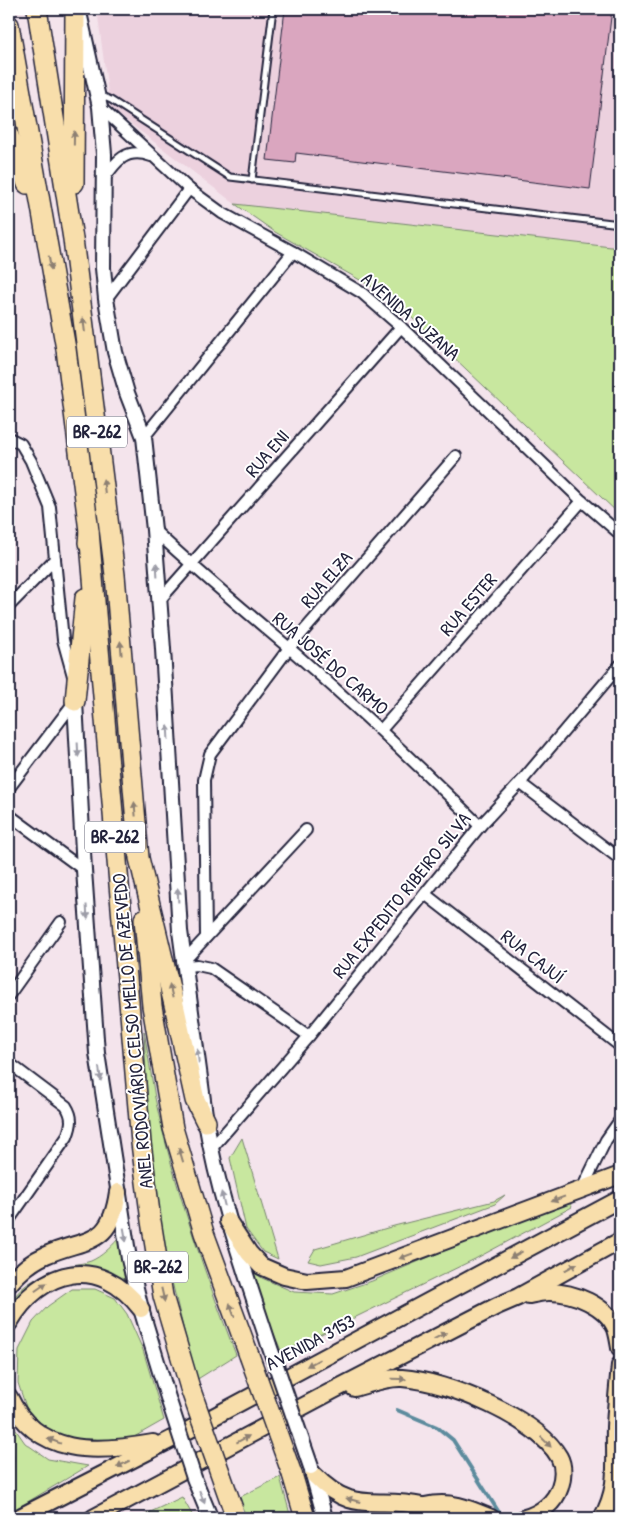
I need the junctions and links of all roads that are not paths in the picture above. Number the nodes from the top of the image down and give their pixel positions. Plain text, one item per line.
1 (37, 9) edge
2 (77, 9) edge
3 (273, 9) edge
4 (9, 25) edge
5 (99, 101) junction
6 (25, 124) junction
7 (9, 135) edge
8 (154, 157) junction
9 (103, 180) junction
10 (252, 180) junction
11 (188, 188) junction
12 (620, 224) edge
13 (44, 231) junction
14 (73, 239) junction
15 (293, 252) junction
16 (106, 299) junction
17 (402, 327) junction
18 (144, 437) junction
19 (9, 438) edge
20 (456, 456) dead end
21 (582, 501) junction
22 (154, 530) junction
23 (88, 531) junction
24 (620, 534) edge
25 (51, 562) junction
26 (191, 565) junction
27 (158, 602) junction
28 (9, 606) edge
29 (289, 648) junction
30 (620, 665) edge
31 (76, 696) junction
32 (381, 730) junction
33 (520, 783) junction
34 (9, 788) edge
35 (9, 815) edge
36 (480, 826) junction
37 (306, 830) dead end
38 (139, 858) junction
39 (620, 858) edge
40 (84, 870) junction
41 (425, 894) junction
42 (61, 922) dead end
43 (206, 937) junction
44 (185, 963) junction
45 (9, 995) edge
46 (309, 1036) junction
47 (620, 1046) edge
48 (9, 1063) edge
49 (620, 1120) edge
50 (206, 1122) junction
51 (211, 1149) junction
52 (620, 1176) edge
53 (582, 1190) junction
54 (118, 1192) junction
55 (620, 1199) edge
56 (9, 1220) edge
57 (228, 1221) junction
58 (620, 1241) edge
59 (9, 1284) edge
60 (518, 1297) junction
61 (141, 1309) junction
62 (9, 1323) edge
63 (620, 1348) edge
64 (620, 1365) edge
65 (334, 1390) junction
66 (9, 1397) edge
67 (170, 1440) junction
68 (312, 1471) junction
69 (122, 1503) junction
70 (425, 1506) junction
71 (235, 1514) edge
72 (18, 1518) edge
73 (93, 1518) edge
74 (112, 1518) edge
75 (210, 1518) edge
76 (304, 1518) edge
77 (325, 1518) edge
78 (451, 1518) edge
79 (491, 1518) edge
80 (524, 1518) edge
81 (602, 1518) edge

1 - 14 highway, BR-262
2 - 5 main road
14 -> 2 highway
3 - 10 lane
4 - 6 highway, BR-262
5 - 8 street, AVENIDA SUZANA
5 - 9 main road
5 - 10 lane
6 - 7 highway
6 - 13 highway, BR-262
7 - 13 highway
8 - 9 street
8 - 11 street, AVENIDA SUZANA
9 - 16 main road
10 - 12 lane
11 - 15 street, AVENIDA SUZANA
11 - 16 street
13 -> 23 highway, BR-262
38 -> 14 highway, BR-262
15 - 17 street, AVENIDA SUZANA
15 - 18 street
16 - 18 main road
17 - 21 street, AVENIDA SUZANA
17 - 26 street, RUA ENI
18 - 22 main road
19 - 25 street
20 - 29 street, RUA ELZA
21 - 24 street, AVENIDA SUZANA
21 - 32 street, RUA ESTER
22 - 26 street, RUA JOSÉ DO CARMO
27 -> 22 main road
23 - 31 highway
23 -> 71 highway, ANEL RODOVIÁRIO CELSO MELLO DE AZEVEDO / BR-262, bridge
25 - 28 street
25 - 31 street
26 - 27 street, RUA ENI
26 - 29 street, RUA JOSÉ DO CARMO
44 -> 27 main road
29 - 32 street, RUA JOSÉ DO CARMO
29 - 43 street, RUA ELZA
30 - 33 street, RUA EXPEDITO RIBEIRO SILVA
31 - 34 street
31 -> 40 main road, ANEL RODOVIÁRIO CELSO MELLO DE AZEVEDO / BR-262
32 - 36 street, RUA JOSÉ DO CARMO
33 - 36 street, RUA EXPEDITO RIBEIRO SILVA
33 - 39 street
35 - 40 street
36 - 41 street, RUA EXPEDITO RIBEIRO SILVA
37 - 43 street
50 -> 38 highway
76 -> 38 highway, ANEL RODOVIÁRIO CELSO MELLO DE AZEVEDO / BR-262, bridge
40 -> 54 main road, ANEL RODOVIÁRIO CELSO MELLO DE AZEVEDO / BR-262
41 - 46 street, RUA EXPEDITO RIBEIRO SILVA
41 - 47 street, RUA CAJUÍ
42 - 45 street
43 - 44 street
44 - 46 street
50 -> 44 main road
46 - 51 street, RUA EXPEDITO RIBEIRO SILVA
48 - 56 street
49 - 53 street
50 - 51 main road
57 -> 51 main road
52 - 53 highway
53 -> 57 highway
54 - 59 highway
54 -> 61 main road, ANEL RODOVIÁRIO CELSO MELLO DE AZEVEDO / BR-262
55 -> 67 highway, AVENIDA 3153
57 - 68 main road, bridge
60 -> 58 highway
60 - 63 highway
65 -> 60 highway
62 -> 61 highway
61 -> 75 main road, ANEL RODOVIÁRIO CELSO MELLO DE AZEVEDO / BR-262, bridge
64 - 81 highway
69 -> 65 highway
65 -> 80 highway
67 -> 66 highway
67 -> 72 highway, AVENIDA 3153
70 -> 68 highway
68 - 77 main road
69 - 73 highway
69 - 74 highway
70 - 78 highway
70 - 79 highway

